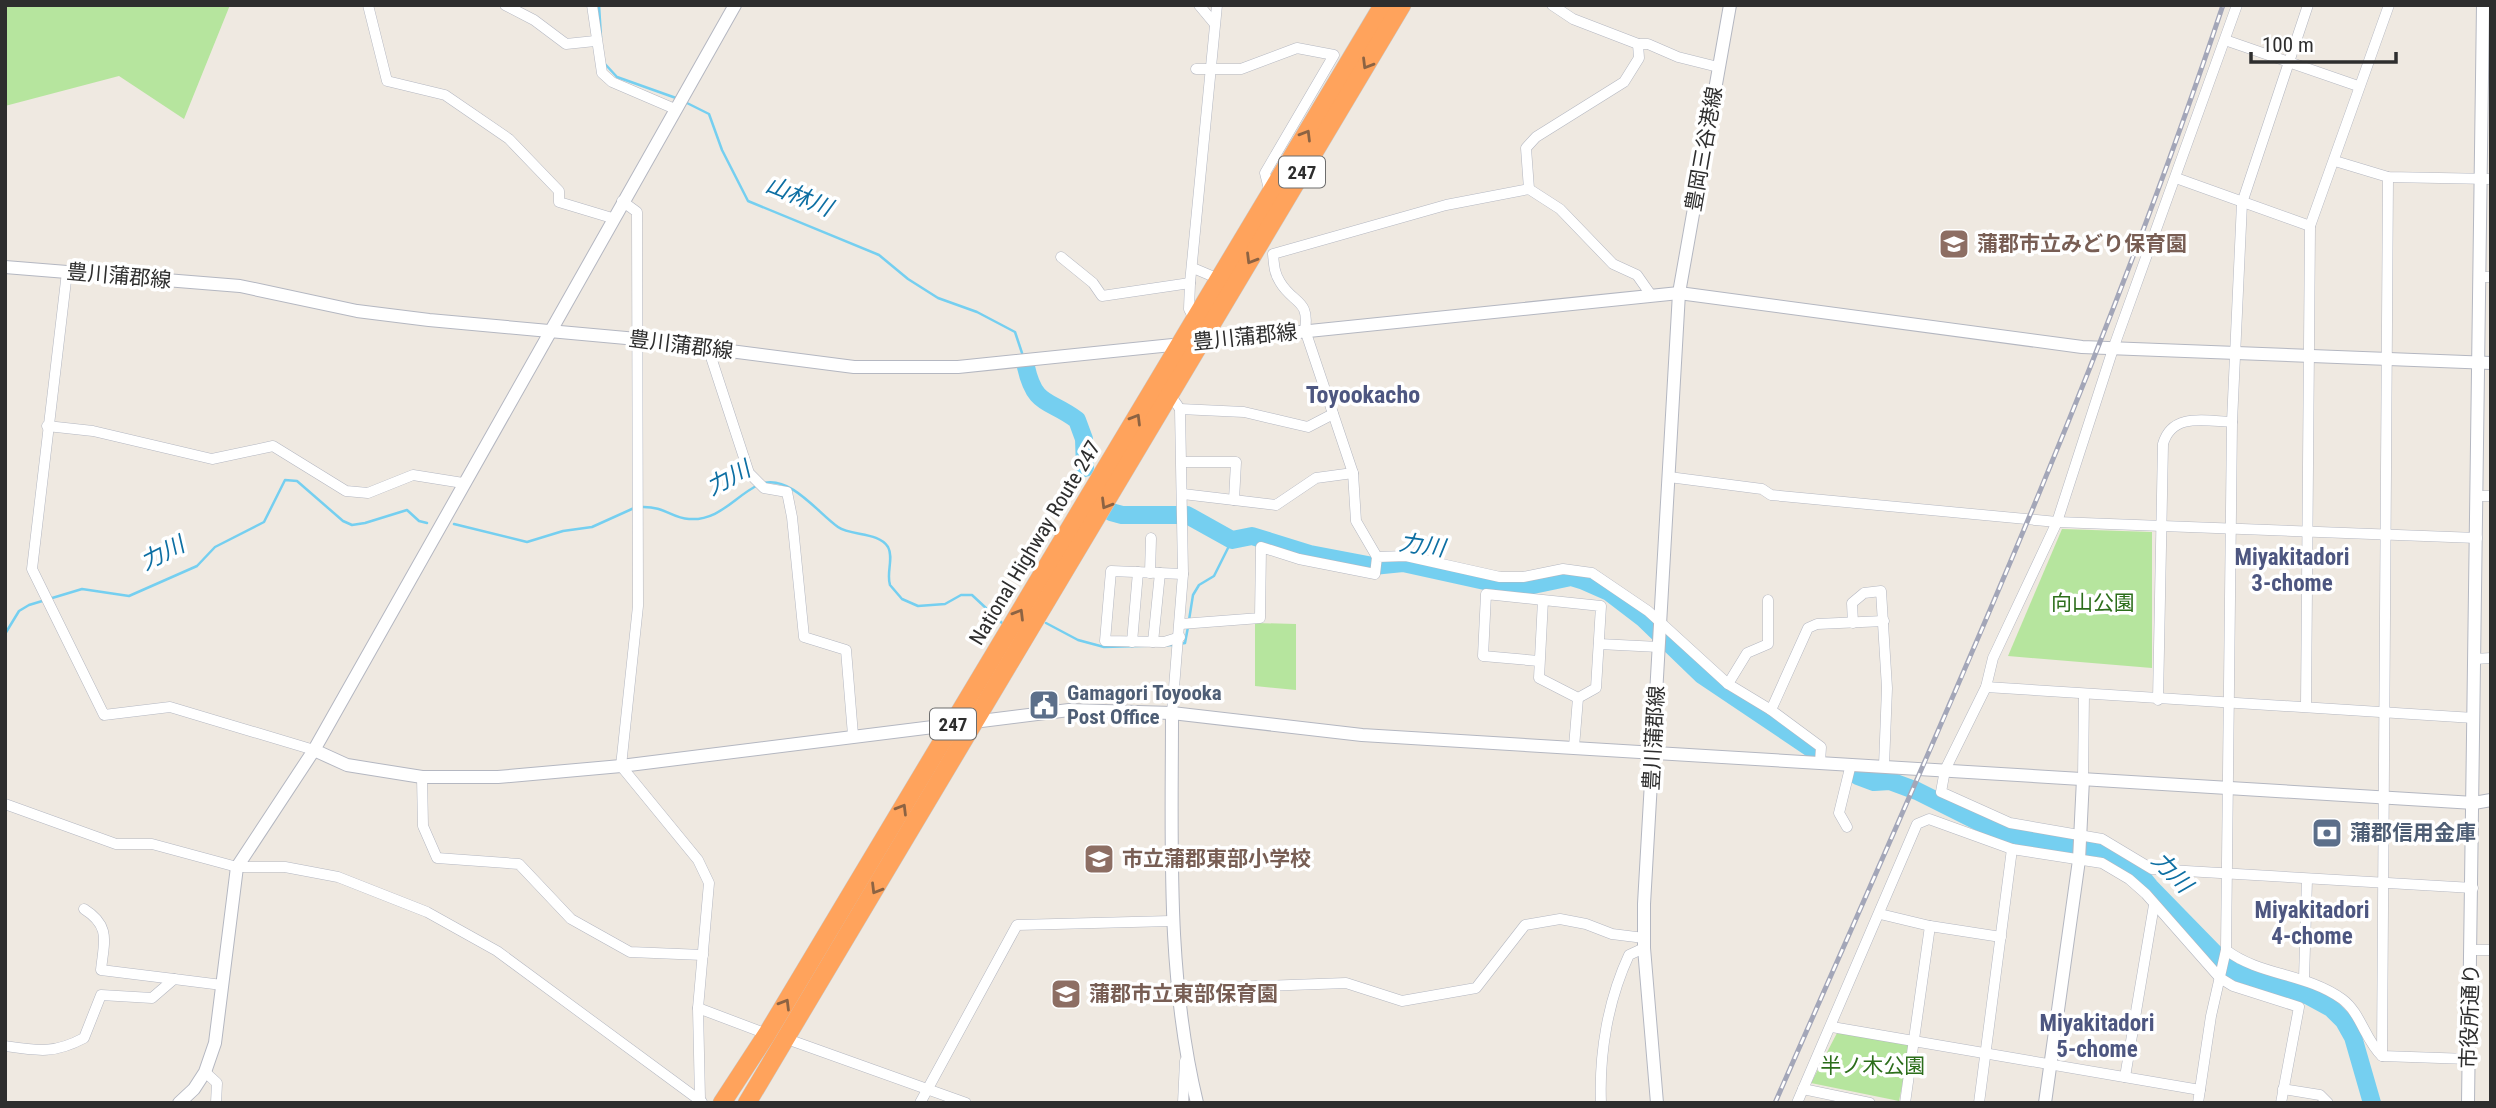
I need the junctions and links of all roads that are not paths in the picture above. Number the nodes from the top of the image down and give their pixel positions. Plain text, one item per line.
1 (368, 5) edge
2 (505, 5) edge
3 (593, 5) edge
4 (735, 5) edge
5 (1199, 5) edge
6 (1217, 5) edge
7 (1383, 5) edge
8 (1402, 5) edge
9 (1552, 5) edge
10 (1730, 5) edge
11 (2237, 5) edge
12 (2308, 5) edge
13 (2389, 5) edge
14 (2483, 5) edge
15 (1214, 23) junction
16 (2225, 40) junction
17 (595, 41) junction
18 (1638, 44) junction
19 (2290, 62) junction
20 (1718, 67) junction
21 (1210, 68) junction
22 (1196, 69) dead end
23 (2358, 86) junction
24 (676, 108) junction
25 (2335, 161) junction
26 (2388, 177) junction
27 (2176, 178) junction
28 (2486, 179) edge
29 (1529, 189) junction
30 (1270, 195) junction
31 (622, 201) junction
32 (2242, 203) junction
33 (612, 218) junction
34 (2310, 226) junction
35 (1061, 257) dead end
36 (5, 267) edge
37 (1193, 268) junction
38 (67, 272) junction
39 (2485, 277) edge
40 (1219, 279) junction
41 (1190, 283) junction
42 (1679, 293) junction
43 (1651, 295) junction
44 (1195, 320) junction
45 (1306, 330) junction
46 (550, 332) junction
47 (638, 339) junction
48 (1203, 340) junction
49 (1181, 343) junction
50 (708, 348) junction
51 (2113, 349) junction
52 (2235, 354) junction
53 (2309, 357) junction
54 (2386, 359) junction
55 (2484, 363) edge
56 (1175, 403) junction
57 (1333, 414) junction
58 (2232, 422) junction
59 (47, 426) junction
60 (1183, 462) junction
61 (1353, 473) junction
62 (1669, 477) junction
63 (463, 483) junction
64 (1183, 494) junction
65 (2484, 496) edge
66 (1234, 500) junction
67 (2057, 523) junction
68 (2159, 525) junction
69 (2233, 529) junction
70 (2308, 532) junction
71 (2387, 536) junction
72 (1151, 538) dead end
73 (2477, 538) junction
74 (1376, 563) junction
75 (1139, 572) junction
76 (1155, 573) junction
77 (1183, 573) junction
78 (1543, 600) junction
79 (1768, 600) dead end
80 (1884, 621) junction
81 (1853, 622) junction
82 (1186, 623) junction
83 (1660, 633) junction
84 (1132, 642) junction
85 (1153, 642) junction
86 (1179, 643) junction
87 (1599, 644) junction
88 (2491, 658) edge
89 (2475, 659) junction
90 (1539, 661) junction
91 (1728, 684) junction
92 (1986, 687) junction
93 (2084, 694) junction
94 (1578, 698) junction
95 (2158, 700) junction
96 (2230, 703) junction
97 (2306, 706) junction
98 (1771, 710) junction
99 (2384, 712) junction
100 (1172, 713) junction
101 (2474, 718) junction
102 (953, 723) junction
103 (974, 723) junction
104 (853, 735) junction
105 (1574, 747) junction
106 (314, 750) junction
107 (1652, 751) junction
108 (1821, 762) junction
109 (1851, 764) junction
110 (621, 766) junction
111 (1884, 766) junction
112 (1945, 770) junction
113 (422, 777) junction
114 (2083, 779) junction
115 (2229, 788) junction
116 (2384, 797) junction
117 (2491, 800) edge
118 (2474, 803) junction
119 (5, 804) edge
120 (1847, 827) dead end
121 (2081, 837) junction
122 (2012, 849) junction
123 (2079, 860) junction
124 (237, 867) junction
125 (2229, 874) junction
126 (2307, 879) junction
127 (2384, 885) junction
128 (2473, 888) junction
129 (2154, 905) junction
130 (83, 909) dead end
131 (1880, 914) junction
132 (1171, 921) junction
133 (1930, 926) junction
134 (2001, 937) junction
135 (1644, 943) junction
136 (2472, 950) junction
137 (2491, 950) edge
138 (2226, 952) junction
139 (703, 955) junction
140 (2220, 975) junction
141 (174, 979) junction
142 (2304, 979) junction
143 (222, 985) junction
144 (1177, 989) junction
145 (698, 1008) junction
146 (1832, 1027) junction
147 (768, 1034) junction
148 (787, 1039) junction
149 (1914, 1040) junction
150 (5, 1046) edge
151 (1986, 1052) junction
152 (1185, 1053) junction
153 (2382, 1056) junction
154 (2469, 1059) junction
155 (2050, 1064) junction
156 (205, 1072) junction
157 (2125, 1077) junction
158 (2283, 1088) junction
159 (1803, 1090) junction
160 (2200, 1090) junction
161 (927, 1091) junction
162 (701, 1101) edge
163 (179, 1103) edge
164 (216, 1103) edge
165 (722, 1103) edge
166 (747, 1103) edge
167 (920, 1103) edge
168 (966, 1103) edge
169 (1183, 1103) edge
170 (1197, 1103) edge
171 (1601, 1103) edge
172 (1657, 1103) edge
173 (1797, 1103) edge
174 (1870, 1103) edge
175 (1905, 1103) edge
176 (1979, 1103) edge
177 (2045, 1103) edge
178 (2198, 1103) edge
179 (2281, 1103) edge
180 (2328, 1103) edge
181 (2468, 1103) edge

1 - 33 street
2 - 17 street
3 - 17 street
4 - 24 street
5 - 15 street
6 - 15 street
30 -> 7 highway, National Highway Route 247 / 247
8 -> 48 highway, National Highway Route 247 / 247
9 - 18 street
10 - 20 street, 豊岡三谷港線
11 - 16 street
12 - 19 street
13 - 23 street
14 - 28 street, 市役所通り
15 - 21 street
16 - 19 street
16 - 27 street
17 - 24 street
18 - 20 street
18 - 29 street
19 - 23 street
19 - 32 street
20 - 42 street, 豊岡三谷港線
21 - 22 street
21 - 30 street
21 - 37 street
23 - 25 street
24 - 31 street
25 - 26 street
25 - 34 street
26 - 28 street
26 - 54 street
27 - 32 street
27 - 51 street
28 - 39 street, 市役所通り
29 - 43 street
29 - 45 street
30 - 40 highway, National Highway Route 247 / 247
31 - 33 street
31 - 47 street
32 - 34 street
32 - 52 street
33 - 46 street
34 - 53 street
35 - 41 street
36 - 38 street, 豊川蒲郡線
37 - 40 street
37 - 41 street
38 - 46 street, 豊川蒲郡線
38 - 59 street
39 - 55 street, 市役所通り
40 - 44 highway, National Highway Route 247 / 247
41 - 44 street
42 - 43 street, 豊川蒲郡線
42 - 51 street
42 - 62 street, 豊川蒲郡線
43 - 45 street, 豊川蒲郡線
44 - 49 highway, National Highway Route 247 / 247
45 - 48 street, 豊川蒲郡線
45 - 57 street
46 - 47 street, 豊川蒲郡線
46 - 63 street
47 - 50 street, 豊川蒲郡線
47 - 110 street
48 - 49 street, 豊川蒲郡線
48 - 56 highway, National Highway Route 247 / 247
49 - 50 street, 豊川蒲郡線
102 -> 49 highway, National Highway Route 247 / 247
50 - 104 street
51 - 52 street
51 - 67 street
52 - 53 street
52 - 58 street
53 - 54 street
53 - 70 street
54 - 55 street
54 - 71 street
55 - 65 street, 市役所通り
56 - 57 street
56 - 60 street
56 -> 103 highway, National Highway Route 247 / 247
57 - 61 street
58 - 68 street
58 - 69 street
59 - 63 street
59 - 106 street
60 - 64 street
60 - 66 street
61 - 66 street
61 - 74 street
62 - 67 street
62 - 83 street, 豊川蒲郡線
63 - 106 street
64 - 66 street
64 - 77 street
65 - 73 street, 市役所通り
67 - 68 street
67 - 92 street
68 - 69 street
68 - 95 street
69 - 70 street
69 - 96 street
70 - 71 street
70 - 97 street
71 - 73 street
71 - 99 street
72 - 76 street
73 - 89 street, 市役所通り
74 - 82 street
74 - 83 street
75 - 76 street
75 - 84 street
75 - 84 street
76 - 77 street
76 - 85 street
77 - 82 street
78 - 87 street
78 - 90 street
78 - 90 street
79 - 91 street
80 - 81 street
80 - 81 street
80 - 111 street
81 - 98 street
82 - 86 street
83 - 87 street
83 - 91 street
83 - 107 street, 豊川蒲郡線
84 - 85 street
85 - 86 street
86 - 100 street
87 - 94 street
88 - 89 street
89 - 101 street, 市役所通り
90 - 94 street
91 - 98 street
92 - 93 street
92 - 112 street
93 - 95 street
93 - 114 street
94 - 105 street
95 - 96 street
96 - 97 street
96 - 115 street
97 - 99 street
98 - 108 street
99 - 101 street
99 - 116 street
100 - 103 street
100 - 105 street
100 - 132 street
101 - 118 street, 市役所通り
102 - 103 street
102 - 104 street
147 -> 102 highway, National Highway Route 247 / 247
103 -> 148 highway, National Highway Route 247 / 247
104 - 110 street
105 - 107 street
106 - 113 street
106 - 124 street
107 - 108 street
107 - 135 street, 豊川蒲郡線
108 - 109 street
109 - 111 street
109 - 120 street
110 - 113 street
110 - 139 street
111 - 112 street
112 - 114 street
112 - 121 street
113 - 139 street
114 - 115 street
114 - 121 street
115 - 116 street
115 - 125 street
116 - 118 street
116 - 127 street
117 - 118 street
118 - 128 street, 市役所通り
119 - 124 street
121 - 123 street
121 - 125 street
122 - 123 street
122 - 131 street
122 - 134 street
123 - 129 street
123 - 155 street
124 - 143 street
124 - 162 street
125 - 126 street
125 - 138 street
126 - 127 street
126 - 142 street
127 - 128 street
127 - 153 street
128 - 136 street, 市役所通り
129 - 140 street
129 - 157 street
130 - 141 street
131 - 133 street
131 - 146 street
132 - 144 street
132 - 161 street
133 - 134 street
133 - 149 street
134 - 151 street
135 - 144 street
135 - 171 street
135 - 172 street, 豊川蒲郡線
136 - 137 street
136 - 154 street, 市役所通り
138 - 140 street
138 - 142 street
139 - 145 street
140 - 158 street
140 - 160 street
141 - 143 street
141 - 150 street
142 - 153 street
143 - 156 street
144 - 152 street
145 - 147 street
145 - 162 street
146 - 149 street
146 - 159 street
147 - 165 highway, National Highway Route 247 / 247
148 - 161 street
148 - 166 highway, National Highway Route 247 / 247
149 - 151 street
149 - 175 street
151 - 155 street
151 - 176 street
152 - 169 street
152 - 170 street
153 - 154 street
154 - 181 street, 市役所通り
155 - 157 street
155 - 177 street
156 - 163 street
156 - 164 street
157 - 160 street
158 - 179 street
158 - 180 street
159 - 173 street
159 - 174 street
160 - 178 street
161 - 167 street
161 - 168 street

